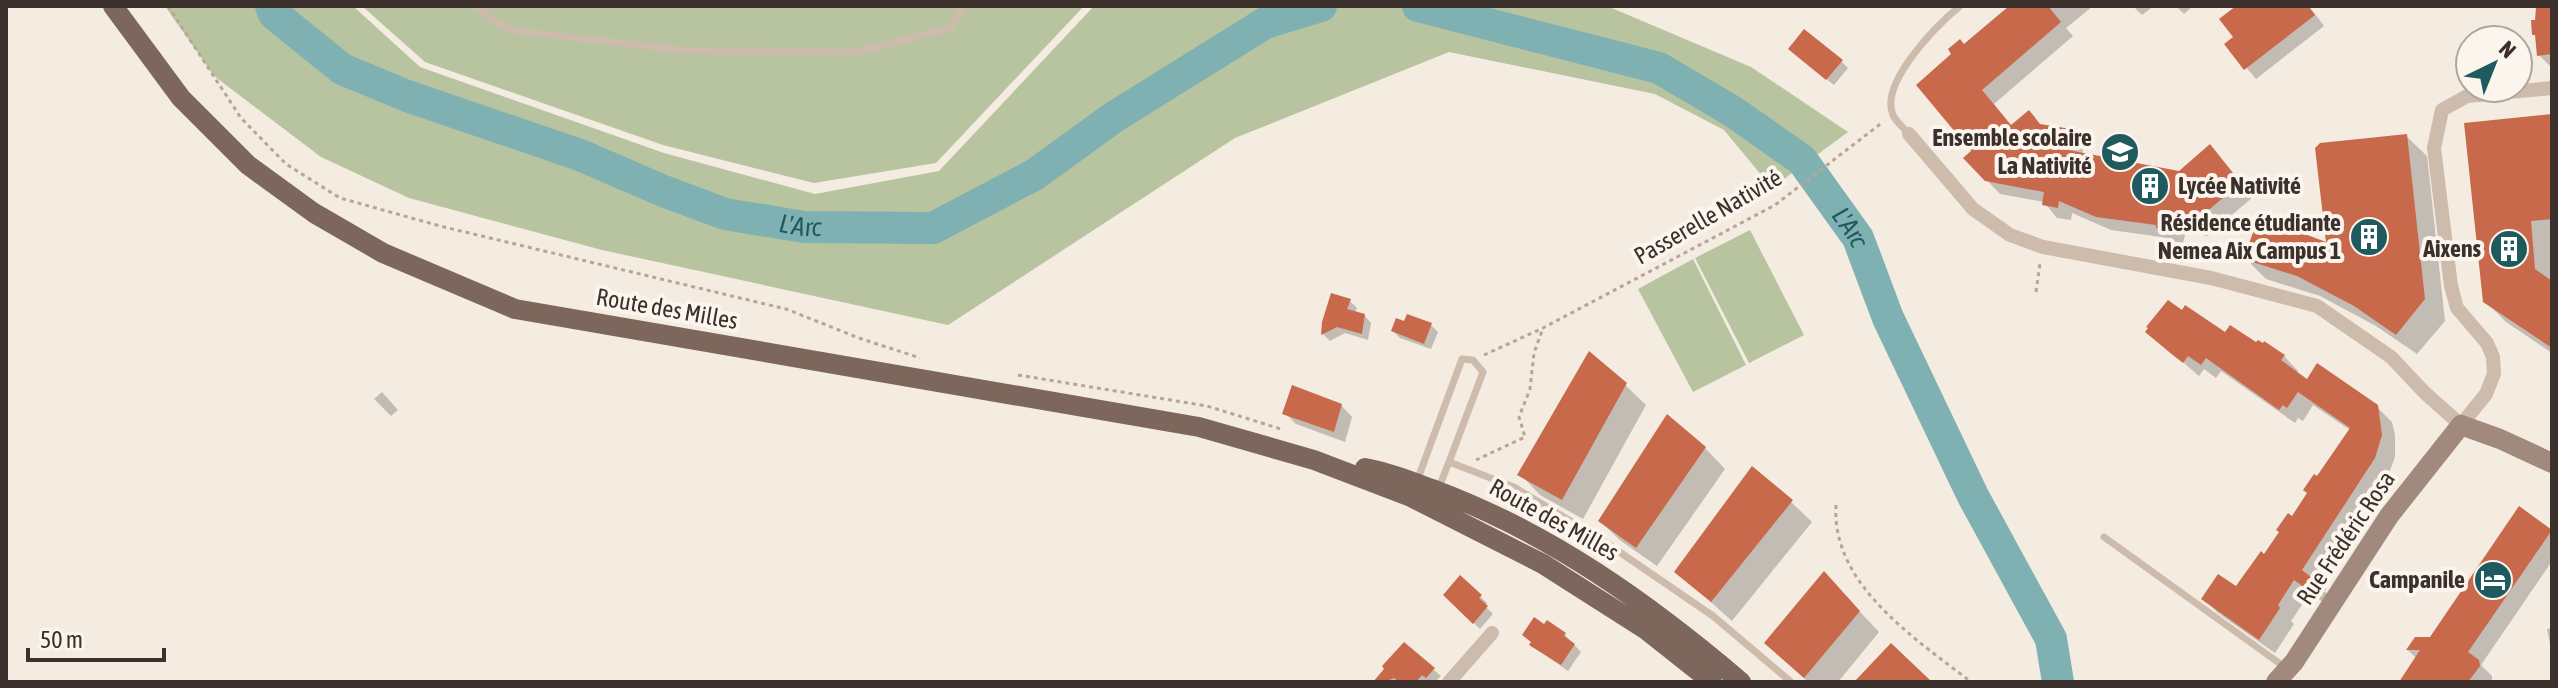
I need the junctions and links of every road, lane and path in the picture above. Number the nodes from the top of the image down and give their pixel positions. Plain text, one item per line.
1 (113, 6) edge
2 (168, 6) edge
3 (475, 6) edge
4 (963, 6) edge
5 (1960, 6) edge
6 (2552, 88) edge
7 (1882, 123) dead end
8 (1909, 134) joint
9 (2043, 247) junction
10 (2036, 292) dead end
11 (1543, 328) junction
12 (920, 358) dead end
13 (1473, 360) junction
14 (1006, 373) dead end
15 (2461, 425) junction
16 (1292, 433) dead end
17 (1449, 462) junction
18 (2552, 463) edge
19 (1474, 472) junction
20 (1414, 490) junction
21 (1434, 499) junction
22 (1836, 505) dead end
23 (2104, 537) dead end
24 (1492, 633) dead end
25 (2282, 676) edge
26 (1449, 682) edge
27 (1712, 682) edge
28 (1741, 682) edge
29 (1791, 682) edge
30 (1971, 682) edge

1 - 20 main road, Route des Milles
2 - 12 path
3 - 4 lane
5 - 8 lane
6 - 15 street
7 - 11 path, Passerelle Nativité
8 - 9 street
9 - 10 path
9 - 15 street
11 - 13 path, Passerelle Nativité
11 - 19 path
13 - 17 lane
13 - 20 lane
14 - 16 path
15 - 18 street
15 - 25 street, Rue Frédéric Rosa
17 - 19 lane
17 - 21 lane
19 - 29 lane
20 - 21 main road, Route des Milles
21 - 27 main road, Route des Milles
21 - 28 main road, Route des Milles
22 - 30 path
23 - 25 lane
24 - 26 street

